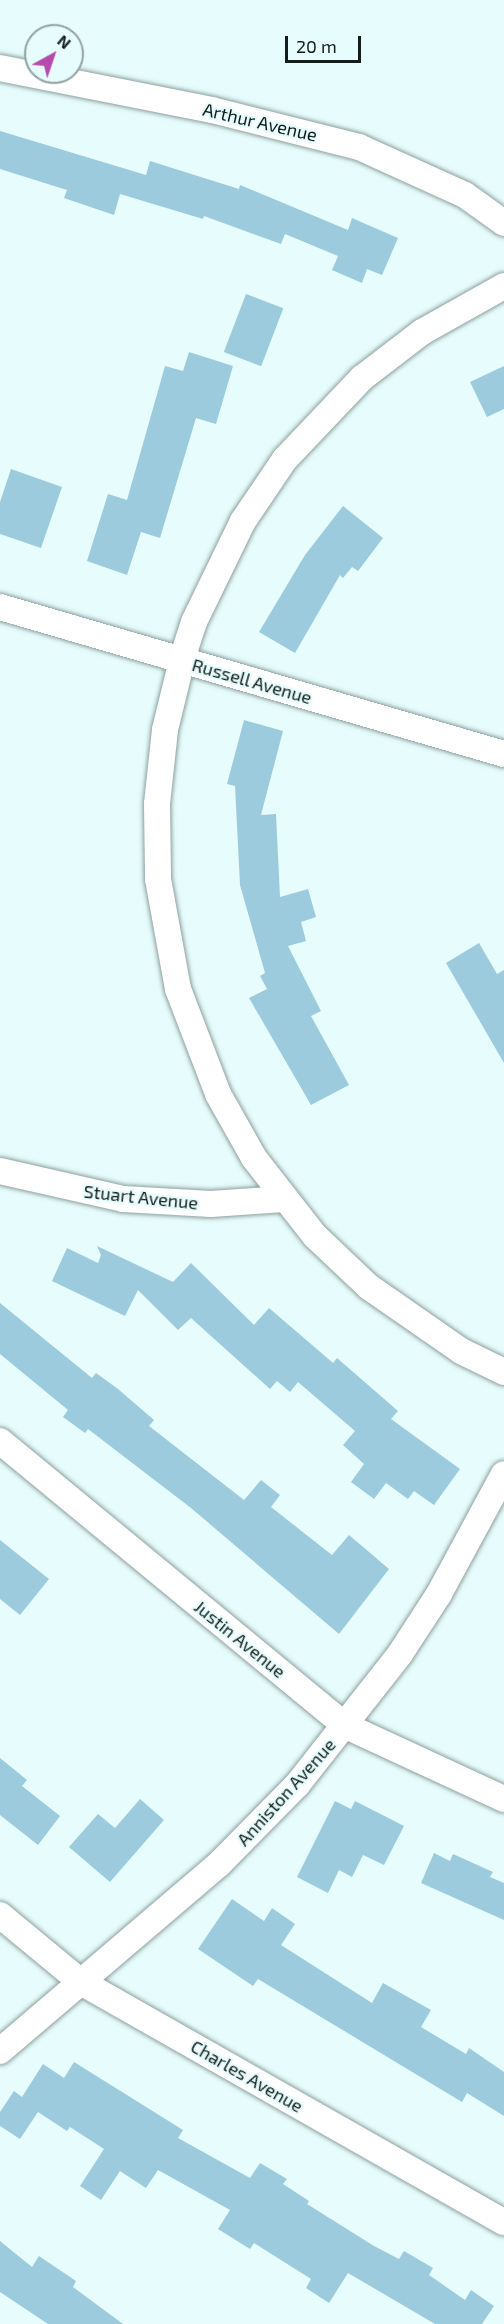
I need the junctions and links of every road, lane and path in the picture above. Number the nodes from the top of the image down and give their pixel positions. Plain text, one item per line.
1 (0, 68) edge
2 (504, 223) edge
3 (504, 286) edge
4 (0, 608) edge
5 (182, 660) junction
6 (504, 754) edge
7 (0, 1171) edge
8 (284, 1199) junction
9 (504, 1372) edge
10 (0, 1441) edge
11 (504, 1474) edge
12 (346, 1726) junction
13 (504, 1799) edge
14 (0, 1915) edge
15 (81, 1982) junction
16 (0, 2051) edge
17 (504, 2222) edge

1 - 2 street, Arthur Avenue
3 - 5 street
4 - 5 street, Russell Avenue
5 - 6 street, Russell Avenue
5 - 8 street
7 - 8 street, Stuart Avenue
8 - 9 street
10 - 12 street, Justin Avenue
11 - 12 street, Anniston Avenue
12 - 13 street, Justin Avenue
12 - 15 street, Anniston Avenue
14 - 15 street, Charles Avenue
15 - 16 street, Anniston Avenue
15 - 17 street, Charles Avenue

